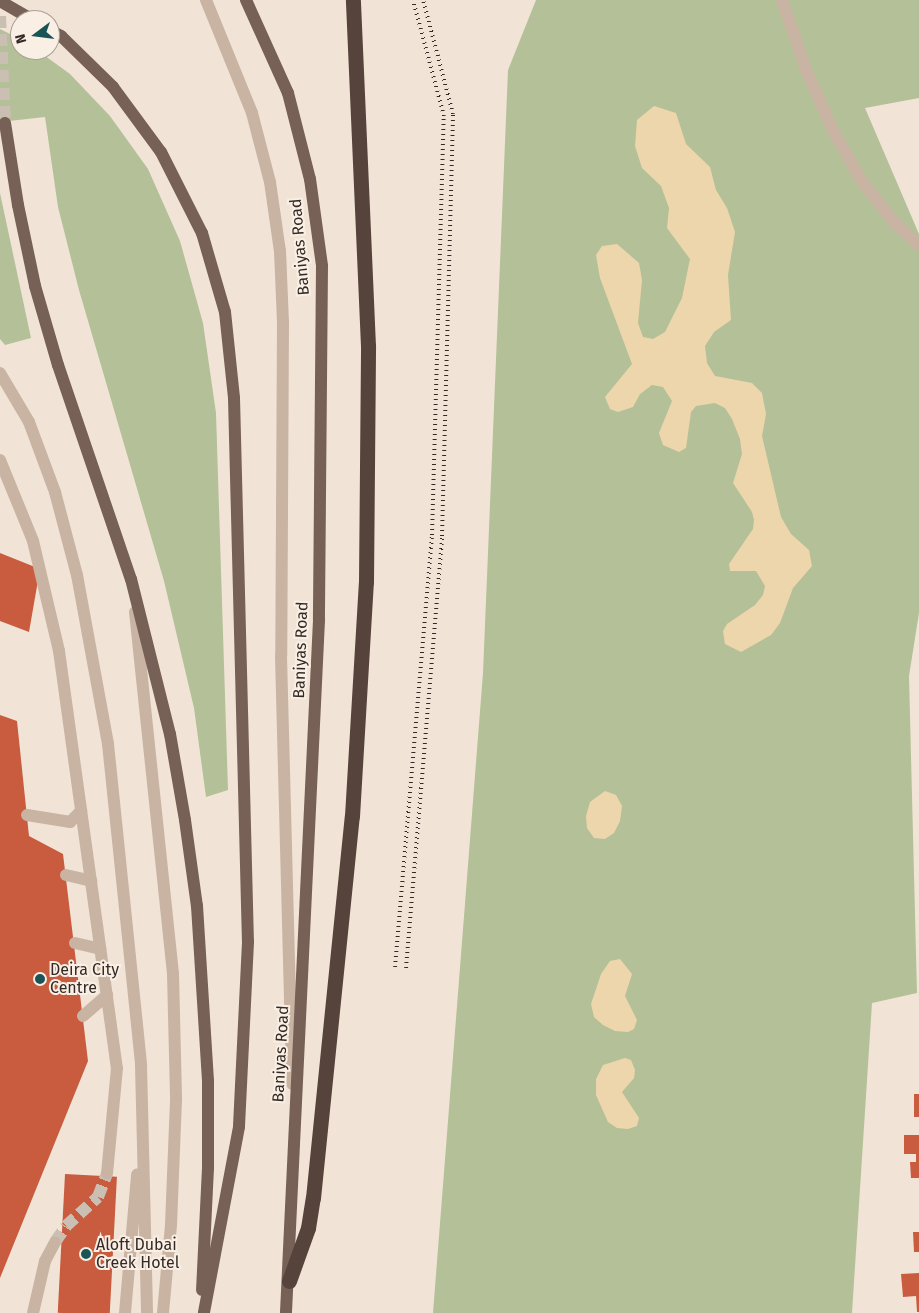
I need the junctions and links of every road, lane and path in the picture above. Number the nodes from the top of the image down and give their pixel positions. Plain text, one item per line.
1 (206, 0) edge
2 (246, 0) edge
3 (353, 0) edge
4 (782, 0) edge
5 (0, 1) edge
6 (16, 10) edge
7 (60, 35) edge
8 (5, 124) dead end
9 (919, 245) edge
10 (0, 373) edge
11 (0, 460) edge
12 (131, 579) junction
13 (81, 811) junction
14 (27, 815) dead end
15 (66, 875) dead end
16 (91, 881) junction
17 (75, 943) dead end
18 (100, 949) junction
19 (107, 995) junction
20 (83, 1016) dead end
21 (143, 1108) junction
22 (293, 1144) junction
23 (107, 1174) tunnel mouth
24 (55, 1242) tunnel mouth
25 (289, 1281) junction
26 (33, 1313) edge
27 (125, 1313) edge
28 (147, 1313) edge
29 (163, 1313) edge
30 (200, 1313) edge
31 (204, 1313) edge
32 (286, 1313) edge

1 - 22 lane
2 - 22 main road, Baniyas Road
3 - 25 highway
4 - 9 lane
5 - 6 main road
7 - 31 main road
8 - 12 main road
10 - 21 lane
11 - 13 lane
12 - 29 lane
12 - 30 main road
13 - 14 lane
13 - 16 lane
15 - 16 lane
16 - 18 lane
17 - 18 lane
18 - 19 lane
19 - 20 lane
19 - 23 lane
21 - 27 lane
21 - 28 lane
22 - 25 main road, Baniyas Road
24 - 26 lane
25 - 32 main road, Baniyas Road

